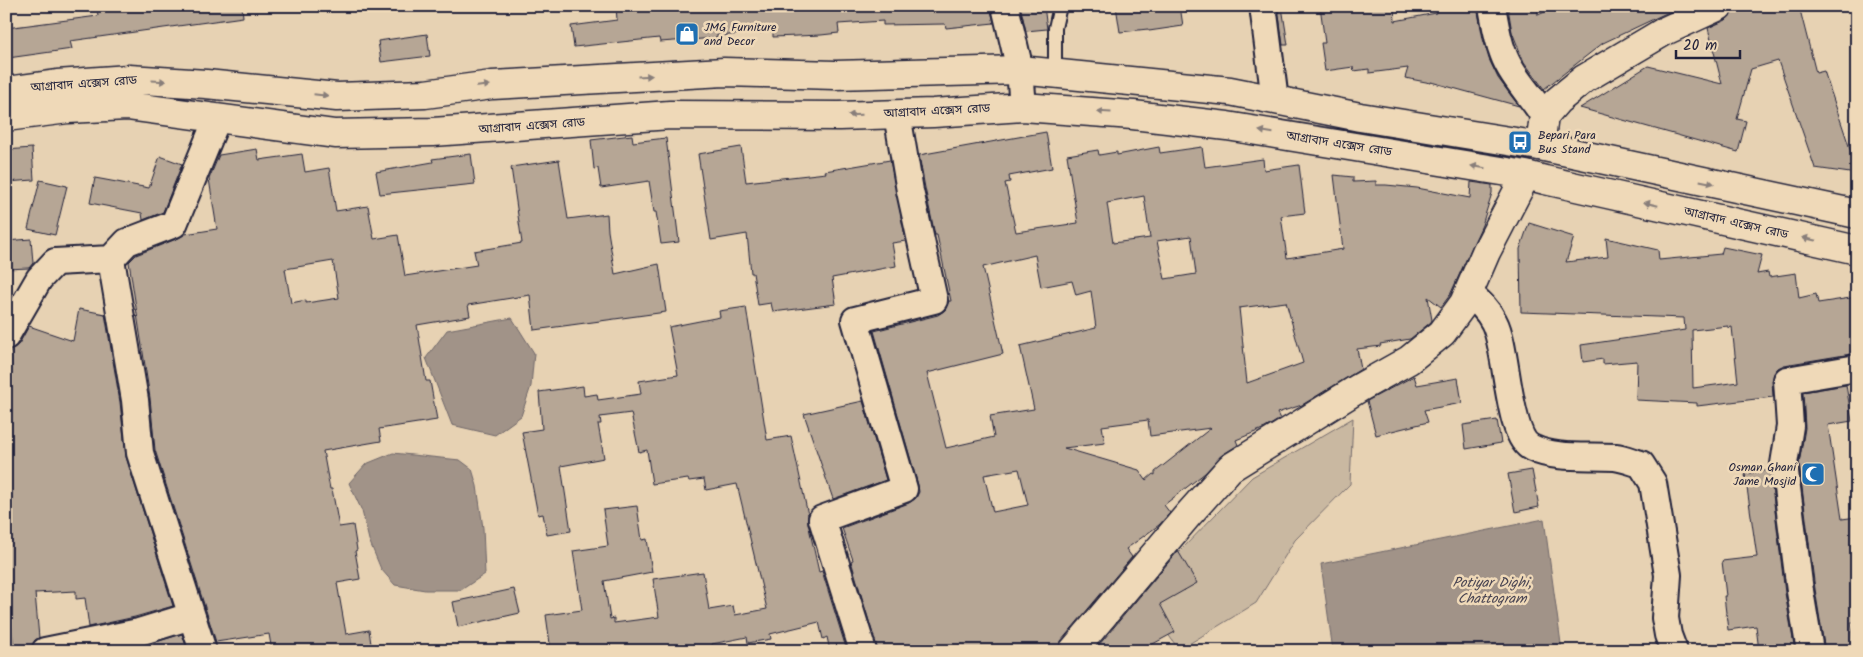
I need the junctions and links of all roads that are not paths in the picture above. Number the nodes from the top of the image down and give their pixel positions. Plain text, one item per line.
1 (1004, 6) edge
2 (1060, 6) edge
3 (1263, 6) edge
4 (1492, 6) edge
5 (1719, 6) edge
6 (1020, 70) junction
7 (1056, 73) junction
8 (206, 84) junction
9 (6, 91) edge
10 (1275, 100) junction
11 (1023, 106) junction
12 (897, 114) junction
13 (6, 116) edge
14 (204, 116) junction
15 (1544, 116) junction
16 (1540, 146) junction
17 (1526, 174) junction
18 (1857, 214) edge
19 (1857, 250) edge
20 (111, 260) junction
21 (1469, 293) junction
22 (6, 336) edge
23 (1857, 368) edge
24 (190, 616) junction
25 (1084, 646) edge
26 (45, 651) edge
27 (203, 651) edge
28 (863, 651) edge
29 (1674, 651) edge
30 (1810, 651) edge

1 - 6 street
2 - 7 lane
3 - 10 street
4 - 15 street
5 - 15 main road
6 - 7 main road, আগ্রাবাদ এক্সেস রোড
8 -> 6 main road, আগ্রাবাদ এক্সেস রোড
6 - 11 street
7 - 10 main road, আগ্রাবাদ এক্সেস রোড
9 -> 8 main road, আগ্রাবাদ এক্সেস রোড
8 - 14 main road
10 - 16 main road, আগ্রাবাদ এক্সেস রোড
11 - 12 main road, আগ্রাবাদ এক্সেস রোড
17 -> 11 main road, আগ্রাবাদ এক্সেস রোড
12 -> 14 main road, আগ্রাবাদ এক্সেস রোড
12 - 28 street
13 - 14 main road, আগ্রাবাদ এক্সেস রোড
14 - 20 street
15 - 16 main road
16 -> 18 main road, আগ্রাবাদ এক্সেস রোড
19 -> 17 main road, আগ্রাবাদ এক্সেস রোড
17 - 21 main road
20 - 22 street
20 - 24 street
21 - 25 main road
21 - 29 street
23 - 30 street
24 - 26 street
24 - 27 street

